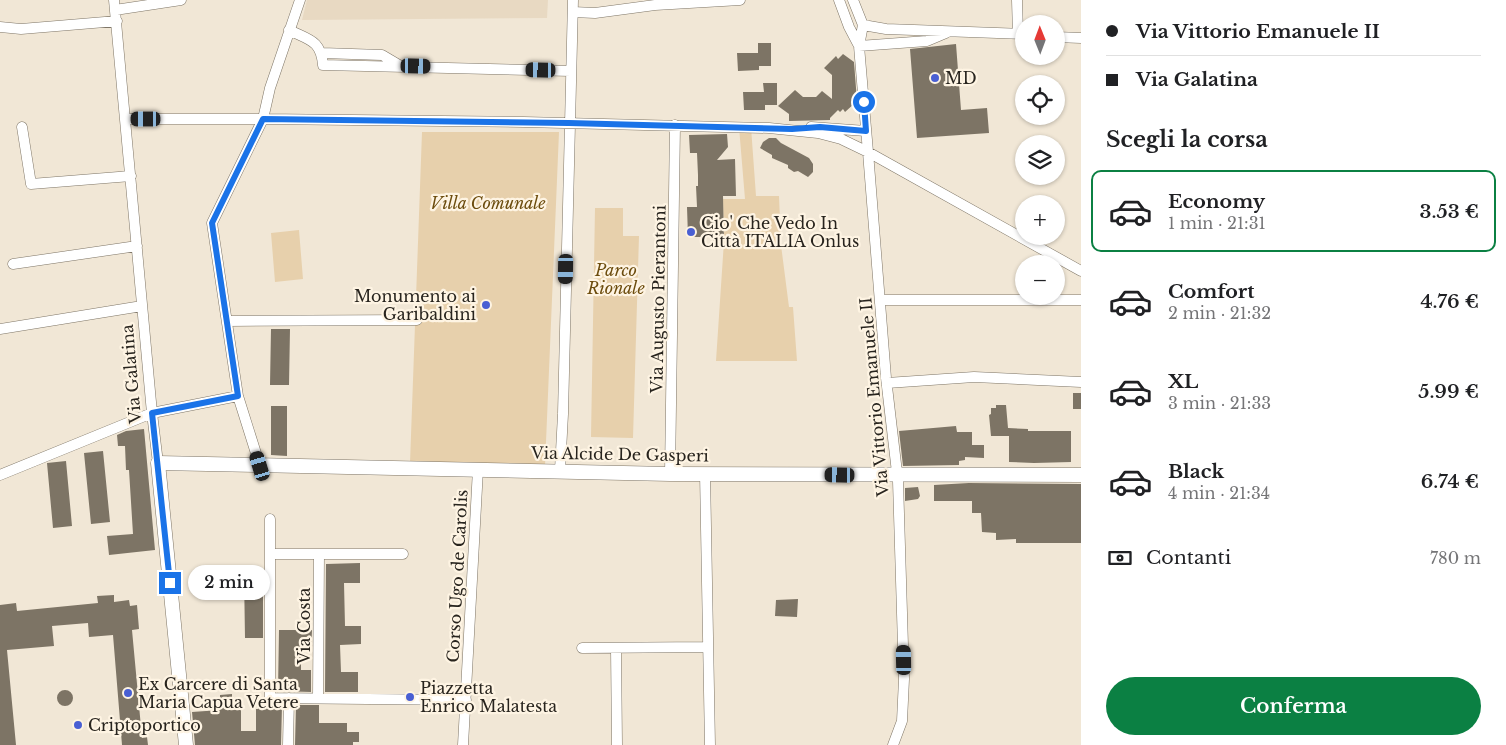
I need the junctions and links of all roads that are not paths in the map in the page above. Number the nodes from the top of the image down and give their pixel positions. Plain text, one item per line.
1 (181, 0) edge
2 (300, 0) edge
3 (573, 0) edge
4 (740, 0) edge
5 (839, 0) edge
6 (853, 0) edge
7 (1017, 0) edge
8 (115, 10) edge
9 (573, 12) junction
10 (1019, 15) edge
11 (863, 25) junction
12 (0, 27) edge
13 (289, 30) junction
14 (949, 32) junction
15 (1015, 34) edge
16 (1065, 37) edge
17 (1081, 38) edge
18 (859, 46) junction
19 (322, 53) junction
20 (400, 66) junction
21 (571, 70) junction
22 (126, 119) junction
23 (263, 119) junction
24 (569, 123) junction
25 (675, 125) junction
26 (22, 127) dead end
27 (792, 129) junction
28 (866, 131) junction
29 (868, 152) junction
30 (131, 176) junction
31 (137, 246) junction
32 (13, 264) dead end
33 (1081, 271) edge
34 (880, 300) junction
35 (1081, 300) edge
36 (142, 306) junction
37 (418, 320) dead end
38 (227, 321) junction
39 (0, 329) edge
40 (1081, 382) edge
41 (887, 384) junction
42 (238, 396) junction
43 (152, 413) junction
44 (158, 463) junction
45 (260, 466) junction
46 (478, 469) junction
47 (560, 470) junction
48 (705, 473) junction
49 (670, 474) junction
50 (0, 475) edge
51 (898, 475) junction
52 (1081, 475) edge
53 (270, 519) dead end
54 (270, 554) junction
55 (319, 554) junction
56 (403, 554) dead end
57 (708, 647) junction
58 (582, 648) dead end
59 (616, 648) junction
60 (289, 698) junction
61 (318, 698) junction
62 (466, 700) junction
63 (186, 745) edge
64 (288, 745) edge
65 (463, 745) edge
66 (617, 745) edge
67 (710, 745) edge
68 (893, 745) edge

1 - 8 street
2 - 13 street
3 - 9 street
4 - 9 street
5 - 18 street, Via Vittorio Emanuele II
6 - 11 street
7 - 10 street
8 - 12 street
8 - 22 street, Via Galatina
9 - 21 street
11 - 14 street
11 - 18 street, Via Vittorio Emanuele II
13 - 19 street
13 - 23 street
14 - 15 street
14 - 18 street
16 - 17 street
18 - 28 street, Via Vittorio Emanuele II
19 - 20 street
19 - 20 street
20 - 21 street
21 - 24 street
22 - 23 street
22 - 30 street, Via Galatina
23 - 24 street
23 - 38 street
24 - 25 street
24 - 47 street
25 - 27 street
25 - 49 street, Via Augusto Pierantoni
26 - 30 street
27 - 28 street
27 - 29 street
28 - 29 street, Via Vittorio Emanuele II
29 - 33 street
29 - 34 street, Via Vittorio Emanuele II
30 - 31 street, Via Galatina
31 - 32 street
31 - 36 street, Via Galatina
34 - 35 street
34 - 41 street, Via Vittorio Emanuele II
36 - 39 street
36 - 43 street, Via Galatina
37 - 38 street
38 - 42 street
40 - 41 street
41 - 51 street, Via Vittorio Emanuele II
42 - 43 street
42 - 45 street
43 - 44 street, Via Galatina
43 - 50 street
44 - 45 main road, Via Alcide De Gasperi
44 - 63 main road, Via Galatina
45 - 46 main road, Via Alcide De Gasperi
46 - 47 main road, Via Alcide De Gasperi
46 - 62 street, Corso Ugo de Carolis
47 - 49 main road, Via Alcide De Gasperi
48 - 49 main road, Via Alcide De Gasperi
48 - 51 main road, Via Alcide De Gasperi
48 - 57 street
51 - 52 main road, Via Alcide De Gasperi
51 - 68 street, Via Vittorio Emanuele II
53 - 54 street
54 - 55 street
54 - 60 street
55 - 56 street
55 - 61 street, Via Costa
57 - 59 street
57 - 67 street
58 - 59 street
59 - 66 street
60 - 61 street
60 - 64 street
61 - 62 street
62 - 65 street, Corso Ugo de Carolis

